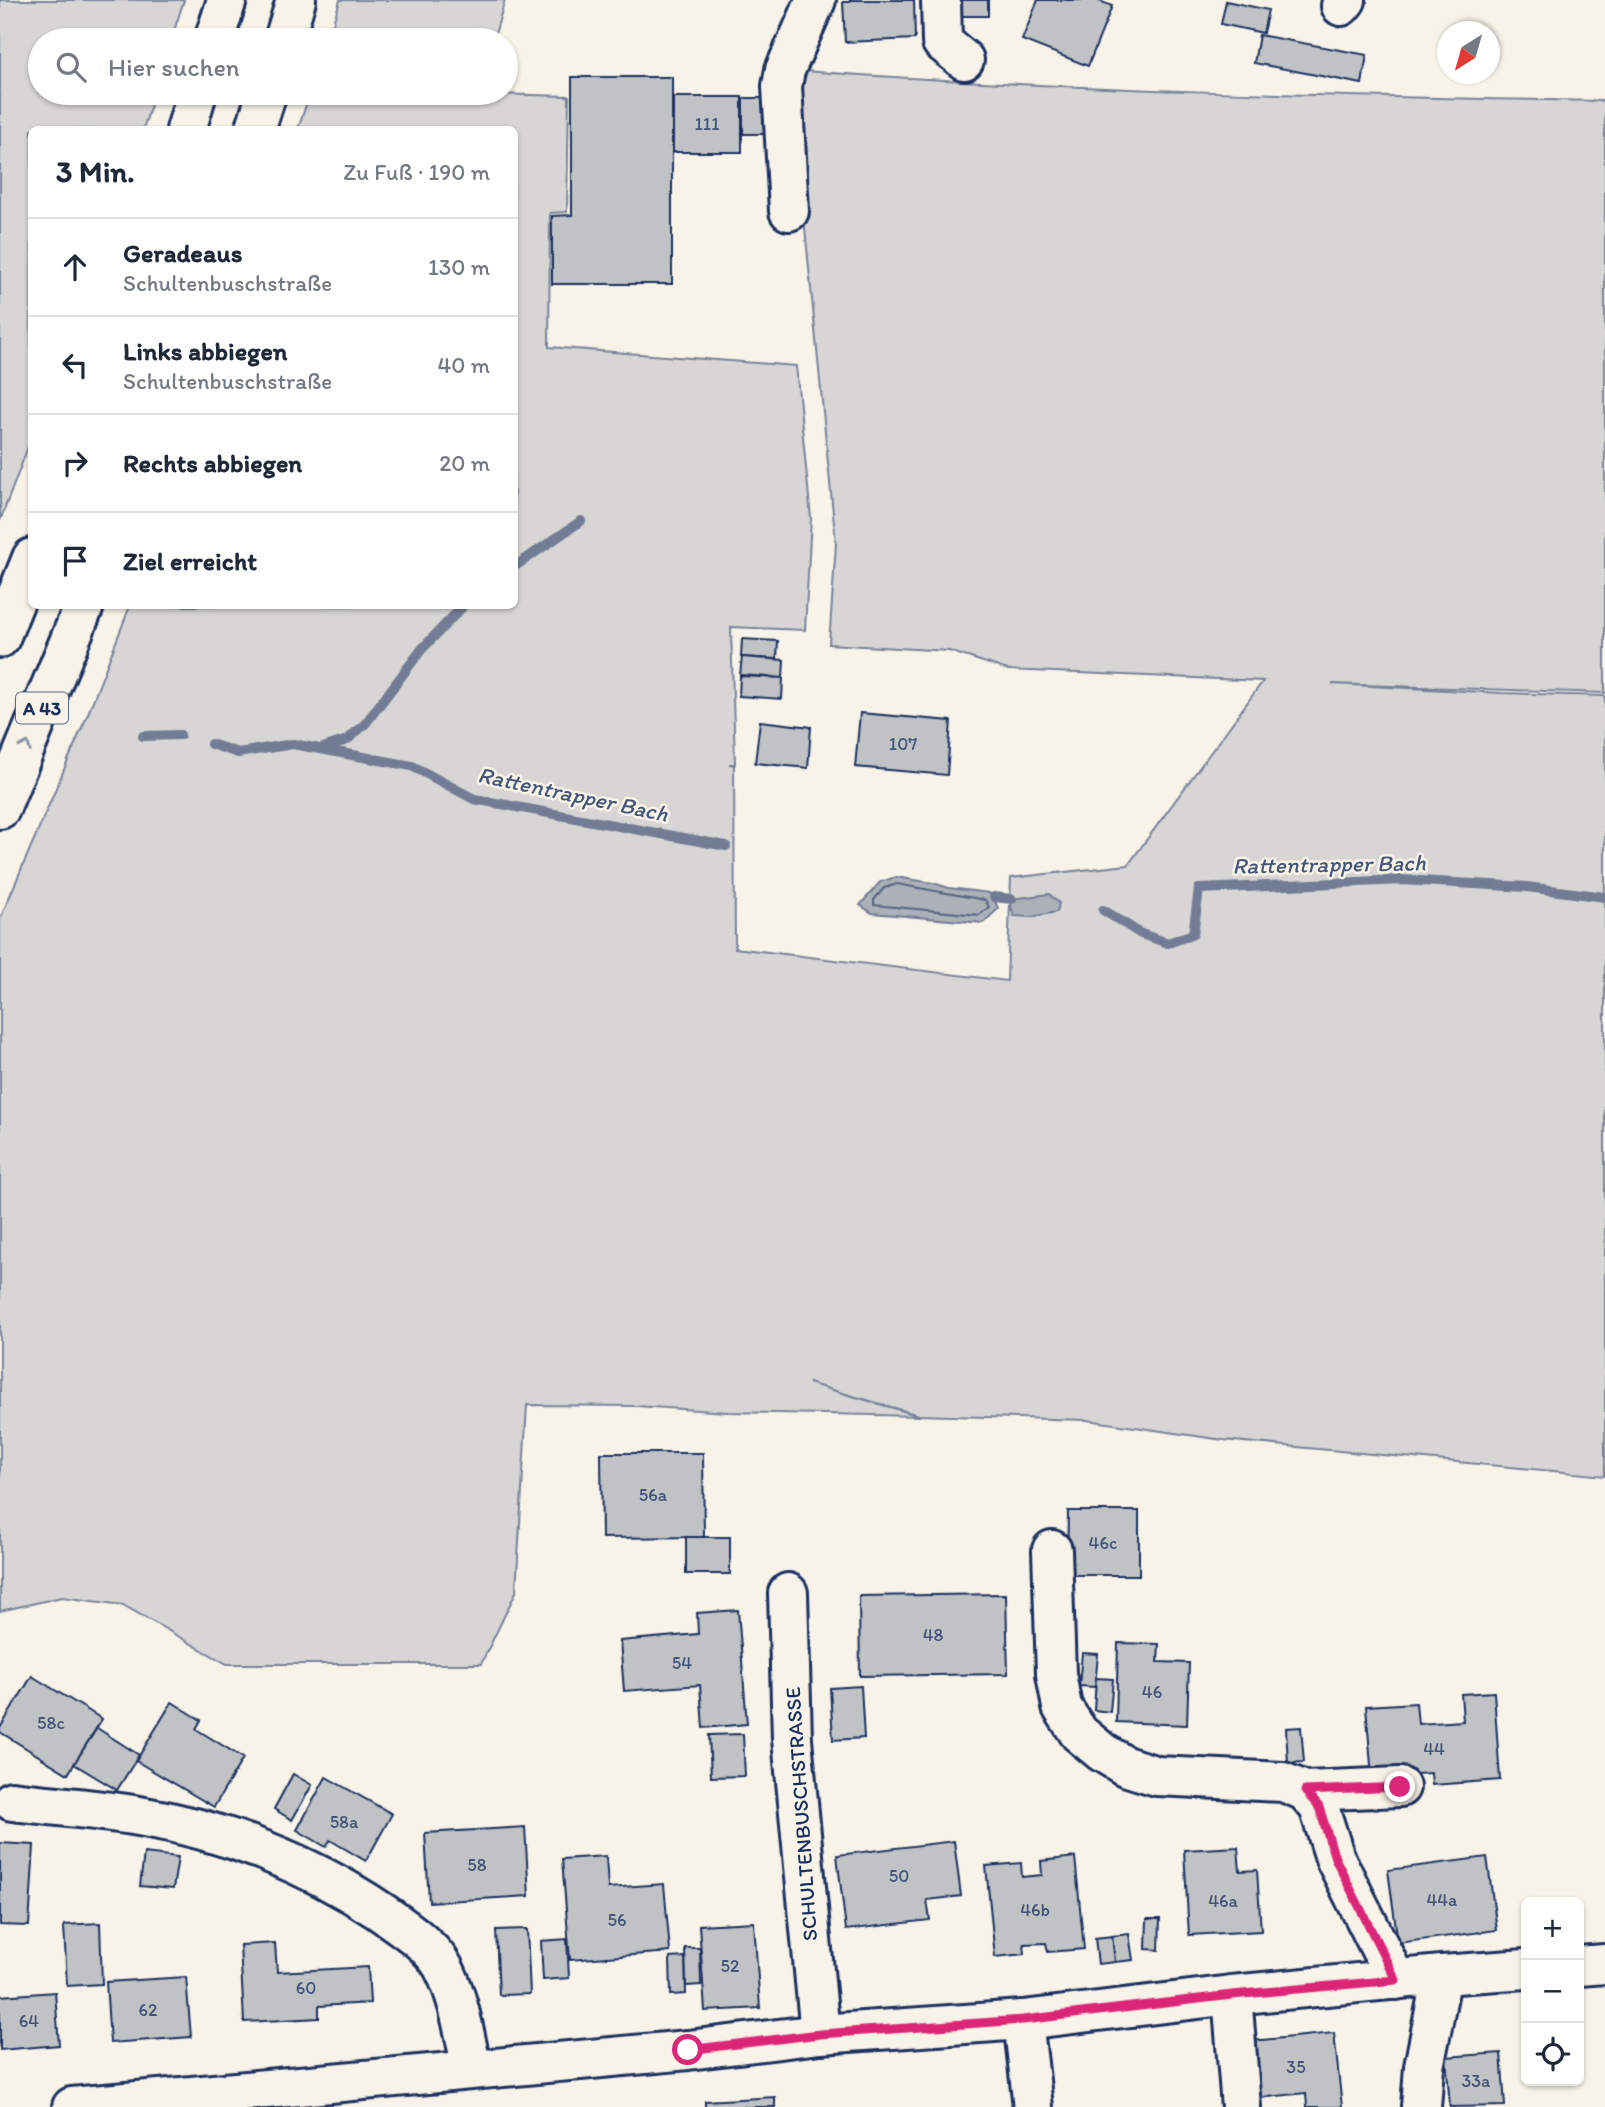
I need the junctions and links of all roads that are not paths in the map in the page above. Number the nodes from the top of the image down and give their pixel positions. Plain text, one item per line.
1 (227, 0) edge
2 (296, 0) edge
3 (816, 0) edge
4 (941, 0) edge
5 (218, 28) edge
6 (288, 28) edge
7 (964, 60) dead end
8 (193, 105) edge
9 (263, 105) edge
10 (187, 126) edge
11 (256, 126) edge
12 (789, 211) dead end
13 (28, 568) edge
14 (83, 609) edge
15 (0, 638) edge
16 (0, 809) edge
17 (1052, 1550) dead end
18 (788, 1592) dead end
19 (1400, 1787) dead end
20 (1312, 1799) junction
21 (12, 1801) dead end
22 (1605, 1964) edge
23 (1584, 1966) edge
24 (1521, 1969) edge
25 (1442, 1975) junction
26 (1396, 1980) junction
27 (1232, 1995) junction
28 (1023, 2020) junction
29 (820, 2034) junction
30 (472, 2069) junction
31 (393, 2092) edge
32 (124, 2104) edge
33 (72, 2107) edge
34 (1033, 2107) edge
35 (1241, 2107) edge
36 (1421, 2107) edge

1 - 5 main road
2 - 6 main road
3 - 12 main road
4 - 7 main road
8 - 10 main road
9 - 11 main road
13 - 15 main road
16 -> 14 main road, A 43
17 - 20 main road
18 - 29 main road, SCHULTENBUSCHSTRASSE
19 - 20 main road
20 - 26 main road
21 - 30 main road
22 - 23 main road
24 - 25 main road
25 - 26 main road
25 - 36 main road
26 - 27 main road
27 - 28 main road
27 - 35 main road
28 - 29 main road
28 - 34 main road
29 - 30 main road
30 - 31 main road
31 - 32 main road
32 - 33 main road

